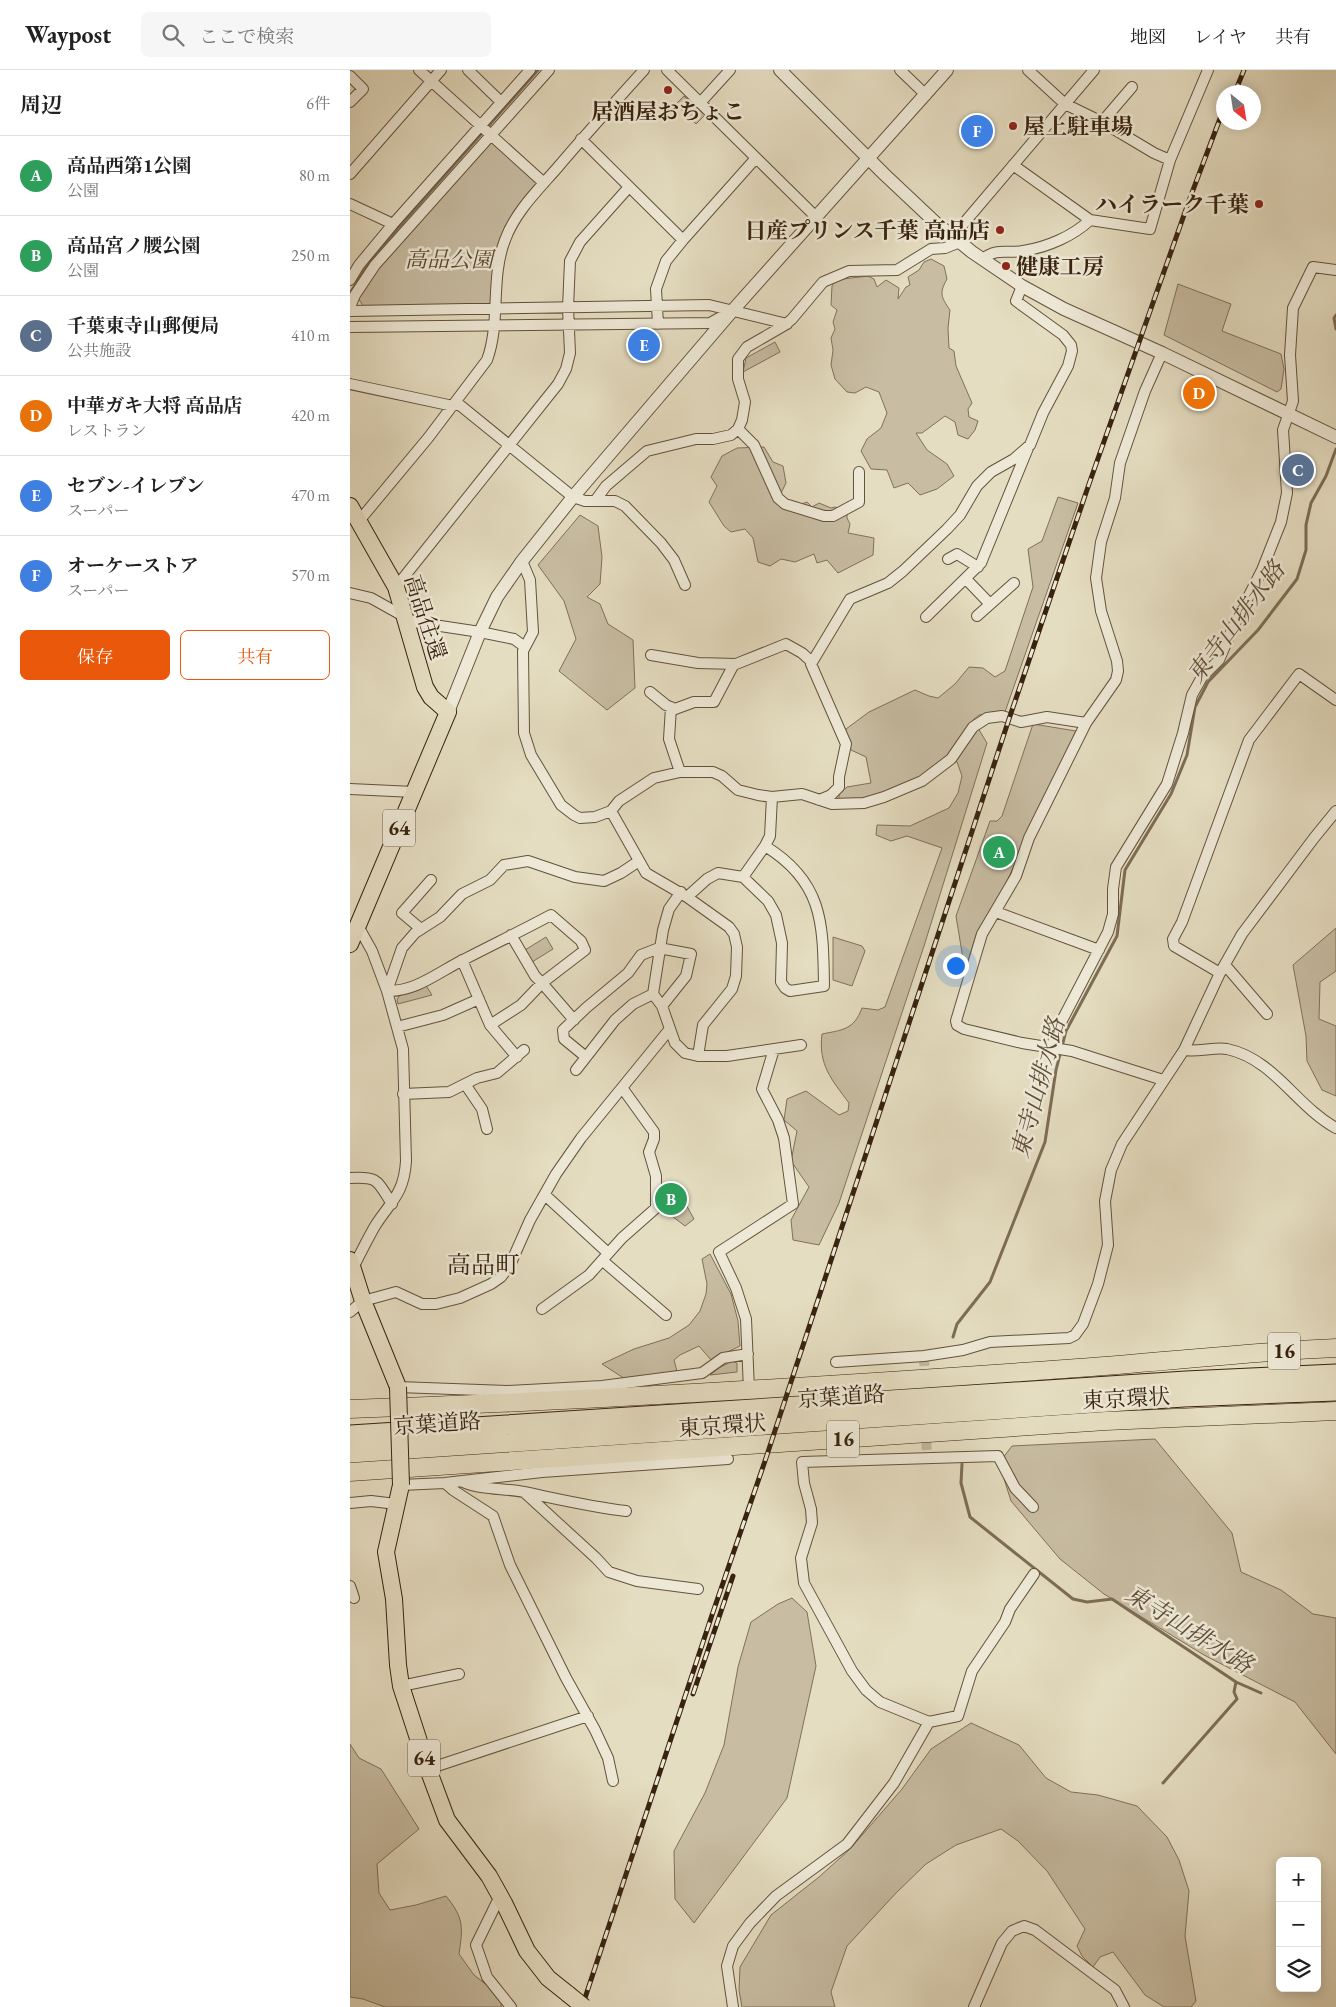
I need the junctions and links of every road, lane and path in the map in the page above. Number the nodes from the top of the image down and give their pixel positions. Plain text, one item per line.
1 (419, 70) edge
2 (441, 70) edge
3 (468, 70) edge
4 (530, 70) edge
5 (549, 70) edge
6 (644, 70) edge
7 (667, 70) edge
8 (730, 70) edge
9 (780, 70) edge
10 (900, 70) edge
11 (947, 70) edge
12 (1028, 70) edge
13 (1094, 70) edge
14 (1208, 70) edge
15 (350, 76) edge
16 (431, 81) junction
17 (1132, 87) dead end
18 (926, 95) junction
19 (350, 102) edge
20 (501, 102) junction
21 (700, 102) junction
22 (1065, 104) junction
23 (1102, 122) junction
24 (486, 130) junction
25 (582, 139) junction
26 (756, 158) junction
27 (869, 159) junction
28 (1170, 160) junction
29 (1013, 165) junction
30 (350, 174) edge
31 (544, 183) junction
32 (629, 186) junction
33 (350, 204) edge
34 (817, 218) junction
35 (1090, 220) junction
36 (393, 224) junction
37 (957, 239) junction
38 (683, 240) junction
39 (982, 259) junction
40 (1336, 270) edge
41 (350, 280) edge
42 (1022, 286) junction
43 (350, 307) edge
44 (656, 307) junction
45 (568, 308) junction
46 (495, 309) junction
47 (733, 310) junction
48 (350, 311) edge
49 (658, 324) junction
50 (787, 324) junction
51 (494, 326) junction
52 (569, 326) junction
53 (350, 327) edge
54 (1162, 353) junction
55 (350, 384) edge
56 (455, 404) junction
57 (1288, 414) junction
58 (738, 429) junction
59 (1334, 436) edge
60 (509, 445) junction
61 (1030, 445) junction
62 (859, 472) dead end
63 (572, 497) junction
64 (595, 500) junction
65 (350, 506) edge
66 (358, 520) junction
67 (948, 559) dead end
68 (522, 561) junction
69 (978, 567) junction
70 (966, 579) junction
71 (1014, 582) dead end
72 (685, 585) dead end
73 (396, 587) junction
74 (350, 593) edge
75 (990, 604) junction
76 (977, 616) dead end
77 (926, 617) dead end
78 (406, 620) junction
79 (480, 632) junction
80 (525, 647) junction
81 (651, 654) dead end
82 (812, 662) junction
83 (734, 664) junction
84 (650, 692) dead end
85 (1336, 700) edge
86 (672, 707) junction
87 (448, 712) junction
88 (1086, 722) junction
89 (680, 772) junction
90 (350, 789) edge
91 (414, 792) junction
92 (772, 797) junction
93 (818, 800) junction
94 (611, 811) junction
95 (1336, 811) edge
96 (765, 846) junction
97 (638, 860) junction
98 (743, 877) junction
99 (431, 880) dead end
100 (684, 894) junction
101 (996, 912) junction
102 (420, 929) junction
103 (511, 936) junction
104 (352, 938) edge
105 (660, 948) junction
106 (1099, 950) junction
107 (462, 960) junction
108 (1223, 969) junction
109 (542, 984) junction
110 (387, 991) junction
111 (653, 994) junction
112 (479, 999) junction
113 (662, 1006) junction
114 (1267, 1014) dead end
115 (574, 1020) junction
116 (490, 1025) junction
117 (397, 1026) junction
118 (669, 1030) junction
119 (801, 1045) dead end
120 (1054, 1048) junction
121 (774, 1049) junction
122 (1184, 1050) junction
123 (698, 1056) junction
124 (586, 1058) junction
125 (576, 1070) dead end
126 (1163, 1080) junction
127 (465, 1084) junction
128 (623, 1089) junction
129 (403, 1094) junction
130 (1336, 1128) edge
131 (487, 1129) dead end
132 (350, 1178) edge
133 (544, 1195) junction
134 (392, 1204) junction
135 (605, 1257) junction
136 (351, 1264) edge
137 (364, 1300) junction
138 (542, 1309) dead end
139 (350, 1312) edge
140 (666, 1315) dead end
141 (1336, 1348) edge
142 (748, 1354) junction
143 (836, 1362) dead end
144 (1336, 1374) edge
145 (398, 1387) junction
146 (749, 1390) junction
147 (1336, 1390) edge
148 (350, 1409) edge
149 (1336, 1411) edge
150 (350, 1435) edge
151 (350, 1453) edge
152 (728, 1459) dead end
153 (350, 1472) edge
154 (460, 1481) junction
155 (445, 1482) junction
156 (401, 1485) junction
157 (524, 1492) junction
158 (350, 1503) edge
159 (396, 1504) junction
160 (1033, 1507) dead end
161 (626, 1511) dead end
162 (1034, 1574) dead end
163 (350, 1586) edge
164 (698, 1589) dead end
165 (354, 1598) dead end
166 (459, 1674) dead end
167 (402, 1686) junction
168 (588, 1716) junction
169 (929, 1722) junction
170 (428, 1769) junction
171 (613, 1781) dead end
172 (500, 1896) junction
173 (511, 2007) edge
174 (584, 2007) edge
175 (733, 2007) edge
176 (974, 2007) edge
177 (1124, 2007) edge

1 - 16 street
2 - 16 street
3 - 20 street
4 - 20 street
5 - 24 street
6 - 25 street
7 - 21 street
8 - 21 street
9 - 27 street
10 - 18 street
11 - 18 street
12 - 22 street
13 - 22 street
14 - 28 street
15 - 19 street
16 - 24 street
16 - 30 street
17 - 23 street
18 - 27 street
20 - 24 street
21 - 26 street
22 - 23 street
22 - 29 street
23 - 28 street
24 - 31 street
24 - 36 street
24 - 43 street
25 - 31 street
25 - 32 street
26 - 34 street
26 - 38 street
27 - 34 street
27 - 37 street
28 - 35 street
29 - 35 street
29 - 37 street
31 - 46 street
32 - 38 street
32 - 45 street
33 - 36 street
34 - 47 street
35 - 39 street
36 - 41 street
37 - 39 street
37 - 50 street
38 - 44 street
39 - 42 street
40 - 57 street
42 - 54 street
42 - 61 street
44 - 45 street
44 - 47 street
44 - 49 street
45 - 46 street
45 - 52 street
46 - 48 street
46 - 51 street
47 - 49 street
47 - 50 street
47 - 63 street
49 - 52 street
50 - 58 street
51 - 52 street
51 - 53 street
51 - 56 street
52 - 60 street
54 - 57 street
54 - 88 street
55 - 56 street
56 - 60 street
56 - 66 street
57 - 59 street
57 - 106 street
58 - 62 street
58 - 64 street
60 - 63 street
60 - 73 street
61 - 69 street
61 - 82 street
63 - 64 street
63 - 68 street
64 - 72 street
65 - 66 main road, 高品往還
66 - 73 main road, 高品往還
67 - 69 street
68 - 79 street
68 - 80 street
69 - 70 street
70 - 75 street
70 - 77 street
71 - 75 street
73 - 78 main road, 高品往還
74 - 78 street
75 - 76 street
78 - 79 street
78 - 87 main road, 高品往還
79 - 80 street
79 - 87 street
80 - 94 street
81 - 83 street
82 - 83 street
82 - 93 street
83 - 86 street
84 - 86 street
85 - 108 street
86 - 89 street
87 - 91 main road, 64
88 - 93 street
88 - 101 street
89 - 92 street
89 - 94 street
90 - 91 street
91 - 104 main road, 64
92 - 93 street
92 - 96 street
94 - 97 street
95 - 108 street
96 - 98 street
96 - 98 street
97 - 100 street
97 - 102 street
98 - 100 street
99 - 102 street
100 - 105 street
100 - 123 street
101 - 106 street
101 - 120 street
102 - 110 street
103 - 107 street
103 - 109 street
103 - 109 street
104 - 110 street
105 - 111 street
105 - 113 street
105 - 115 street
106 - 120 street
107 - 110 street
107 - 112 street
108 - 114 street
108 - 122 street
109 - 115 street
109 - 116 street
110 - 117 street
111 - 113 street
111 - 124 street
112 - 116 street
112 - 117 street
113 - 118 street
115 - 124 street
116 - 127 street
117 - 129 street
118 - 123 street
118 - 128 street
119 - 121 street
120 - 126 street
121 - 123 street
121 - 142 street
122 - 126 street
122 - 130 street
124 - 125 street
126 - 143 street
127 - 129 street
127 - 131 street
128 - 133 street
128 - 135 street
129 - 134 street
132 - 134 street
133 - 135 street
133 - 137 street
134 - 136 street
135 - 138 street
135 - 140 street
136 - 137 main road, 64
137 - 139 street
137 - 145 main road, 64
141 - 146 highway, 東京環状 / 16
142 - 145 street
142 - 146 street
144 - 150 highway, 京葉道路
145 - 156 main road, 64, bridge
146 - 148 highway, 東京環状 / 16
147 - 151 highway, 京葉道路
149 - 153 highway, 東京環状 / 16
152 - 154 street
154 - 155 street
154 - 157 street
155 - 156 street
155 - 168 street
156 - 159 main road, 64
157 - 161 street
157 - 164 street
158 - 159 street
159 - 167 main road, 64
160 - 169 street
162 - 169 street
163 - 165 street
166 - 167 street
167 - 170 main road, 64
168 - 170 street
168 - 171 street
169 - 175 street
170 - 172 main road, 64
172 - 173 street
172 - 174 main road, 64, bridge
176 - 177 street

